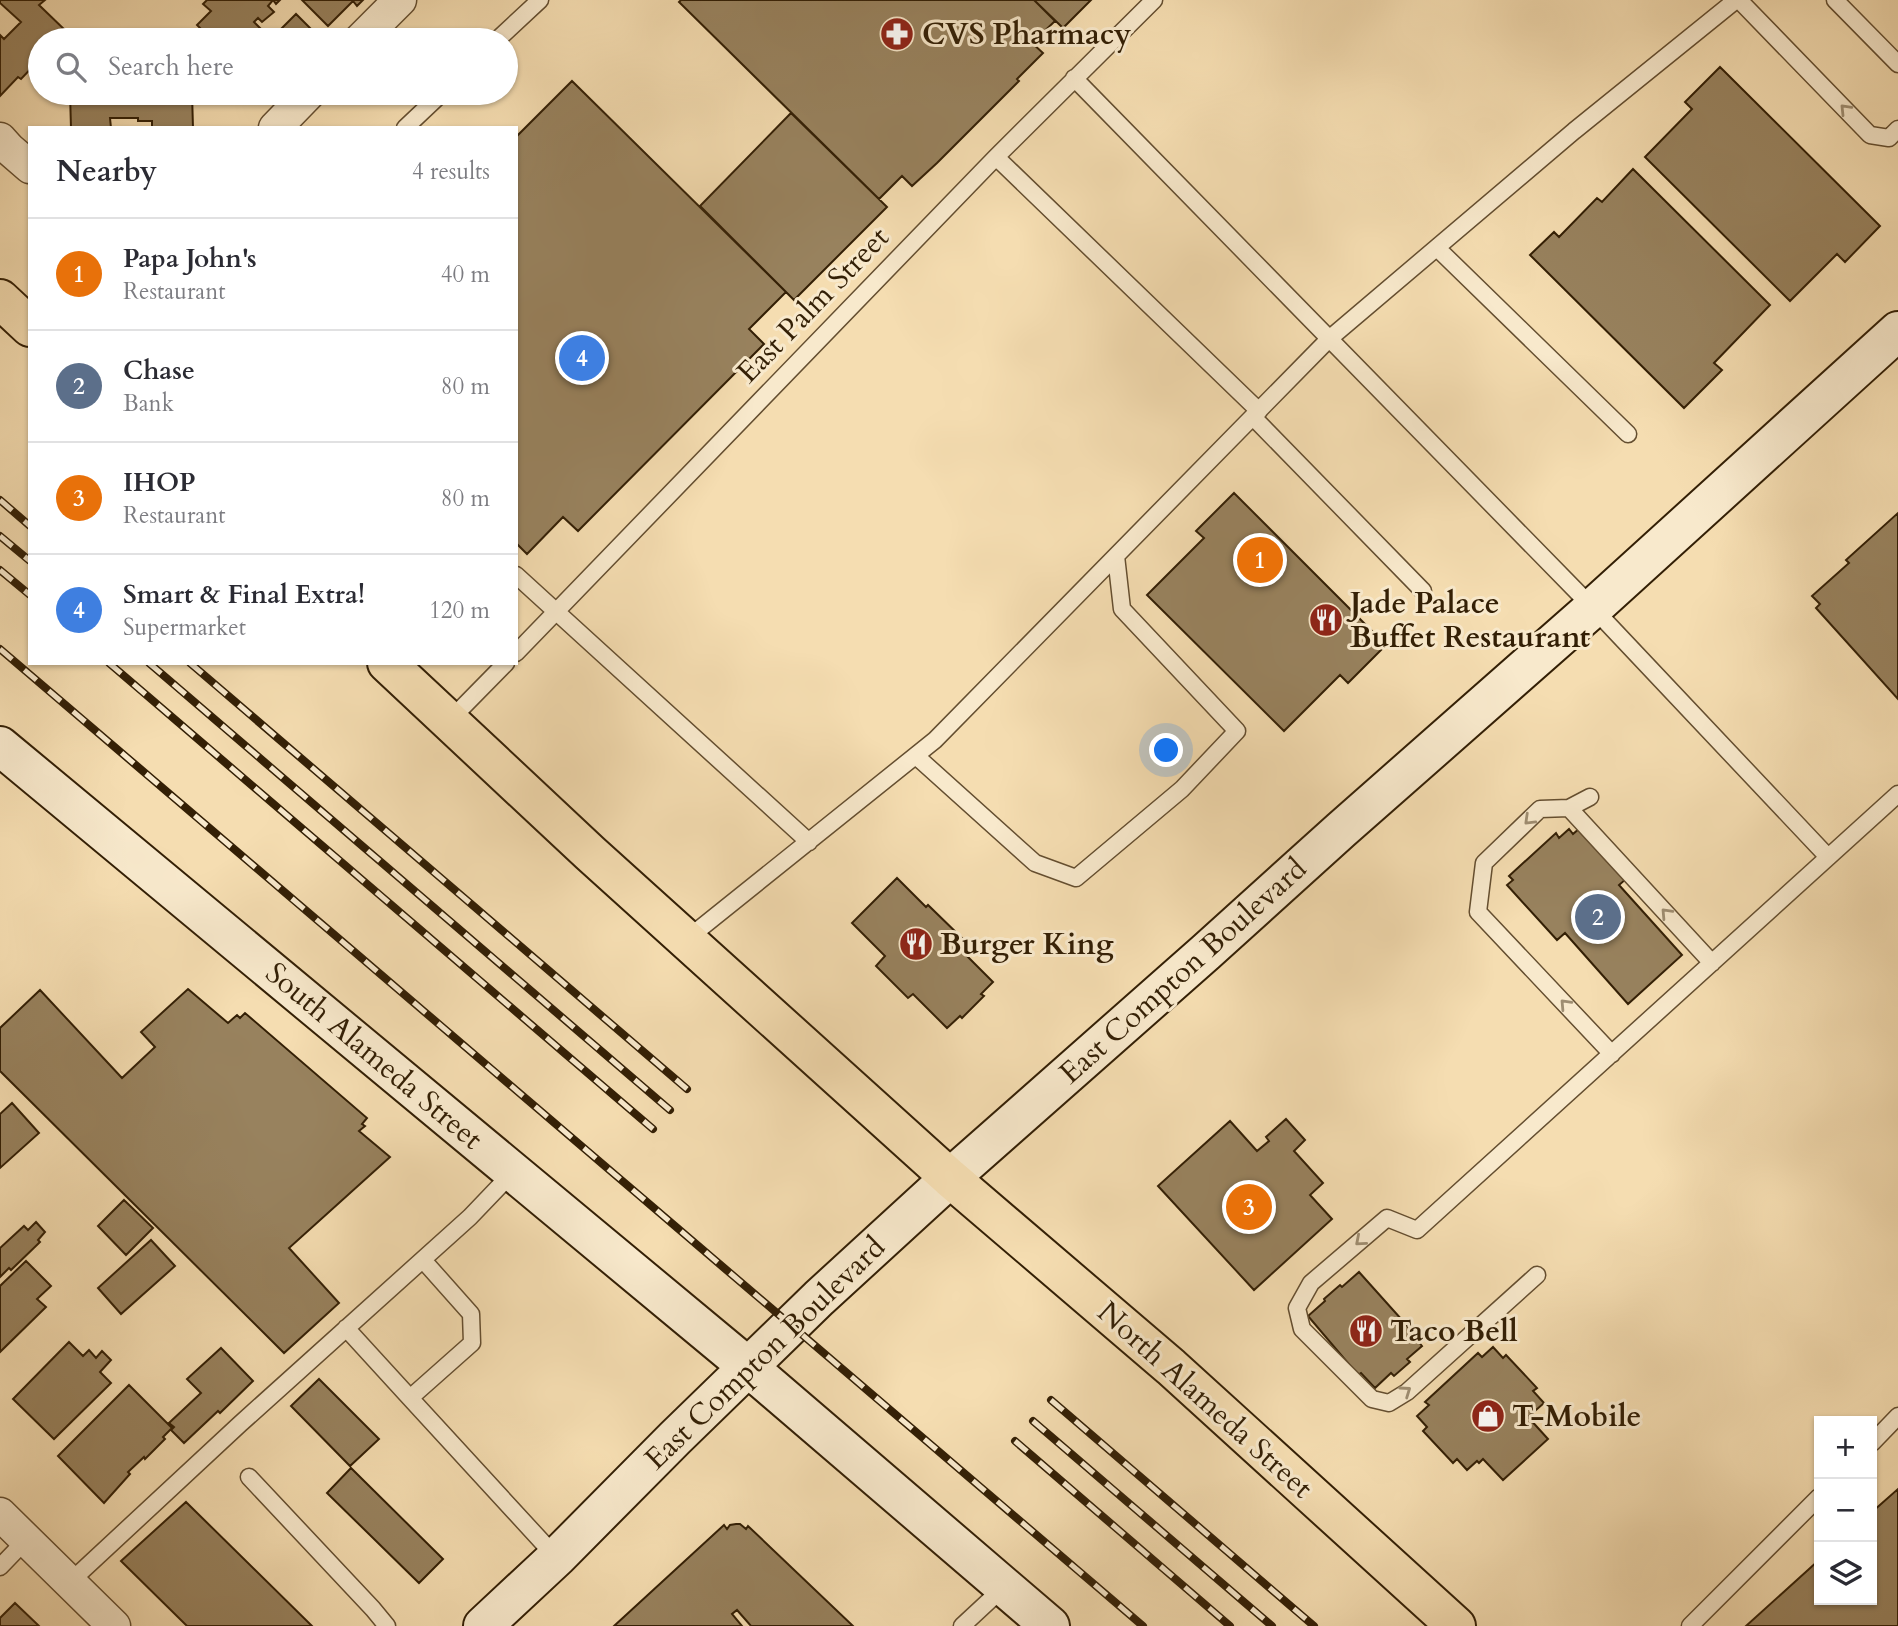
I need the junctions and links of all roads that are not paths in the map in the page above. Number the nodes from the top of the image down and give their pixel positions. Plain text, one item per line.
1 (400, 0) edge
2 (540, 0) edge
3 (1154, 0) edge
4 (1737, 0) edge
5 (1835, 0) edge
6 (372, 28) edge
7 (510, 28) edge
8 (1898, 64) edge
9 (1074, 78) junction
10 (297, 105) edge
11 (429, 105) edge
12 (277, 126) edge
13 (407, 126) edge
14 (1898, 129) edge
15 (0, 139) edge
16 (996, 157) junction
17 (28, 165) edge
18 (1437, 248) junction
19 (0, 299) edge
20 (28, 325) edge
21 (1898, 331) edge
22 (1329, 339) junction
23 (1256, 414) junction
24 (1628, 433) dead end
25 (1116, 556) junction
26 (518, 577) edge
27 (1423, 591) dead end
28 (1592, 608) junction
29 (556, 612) junction
30 (518, 651) edge
31 (389, 665) edge
32 (504, 665) edge
33 (448, 722) junction
34 (0, 746) edge
35 (916, 756) junction
36 (1898, 794) edge
37 (1590, 796) dead end
38 (1569, 808) junction
39 (809, 842) junction
40 (1828, 857) junction
41 (687, 940) junction
42 (1712, 963) junction
43 (1612, 1054) junction
44 (513, 1172) junction
45 (950, 1178) junction
46 (423, 1260) junction
47 (1536, 1275) dead end
48 (346, 1328) junction
49 (748, 1367) junction
50 (410, 1398) junction
51 (1898, 1416) edge
52 (1877, 1438) edge
53 (249, 1477) dead end
54 (1814, 1502) edge
55 (0, 1514) edge
56 (26, 1540) junction
57 (557, 1558) junction
58 (0, 1567) edge
59 (70, 1582) junction
60 (1005, 1587) junction
61 (114, 1626) edge
62 (387, 1626) edge
63 (483, 1626) edge
64 (962, 1626) edge
65 (1050, 1626) edge
66 (1456, 1626) edge
67 (1690, 1626) edge

1 - 6 street
2 - 7 lane
3 - 9 lane, East Palm Street
14 -> 4 lane
4 - 18 lane
5 - 8 lane
9 - 16 lane, East Palm Street
9 - 22 lane
10 - 12 street
11 - 13 lane
15 - 17 street
16 - 23 lane
16 - 29 lane, East Palm Street
18 - 22 lane
18 - 24 lane
19 - 20 main road
21 - 28 main road, East Compton Boulevard
22 - 23 lane
22 - 28 lane
23 - 25 lane
23 - 27 lane
25 - 35 lane
25 - 35 lane
26 - 29 lane
28 - 40 lane
28 - 45 main road, East Compton Boulevard
29 - 30 lane, East Palm Street
29 - 39 lane
31 - 33 main road
32 - 33 lane
33 - 41 main road
34 - 44 main road, South Alameda Street
35 - 39 lane
36 - 40 lane
37 - 38 lane
42 -> 38 lane
38 - 43 lane
39 - 41 lane
40 - 42 lane
41 - 45 main road
42 - 43 lane
43 -> 47 lane
44 - 46 lane
44 - 49 main road, South Alameda Street
45 - 49 main road, East Compton Boulevard
45 - 66 main road, North Alameda Street
46 - 48 lane
46 - 50 lane
48 - 50 lane
48 - 59 lane
49 - 57 main road, East Compton Boulevard
49 - 60 main road
50 - 57 lane
51 - 52 lane
53 - 62 lane
54 - 67 lane
55 - 56 street
56 - 58 lane
56 - 59 street
57 - 63 main road, East Compton Boulevard
59 - 61 street
60 - 64 lane
60 - 65 main road

